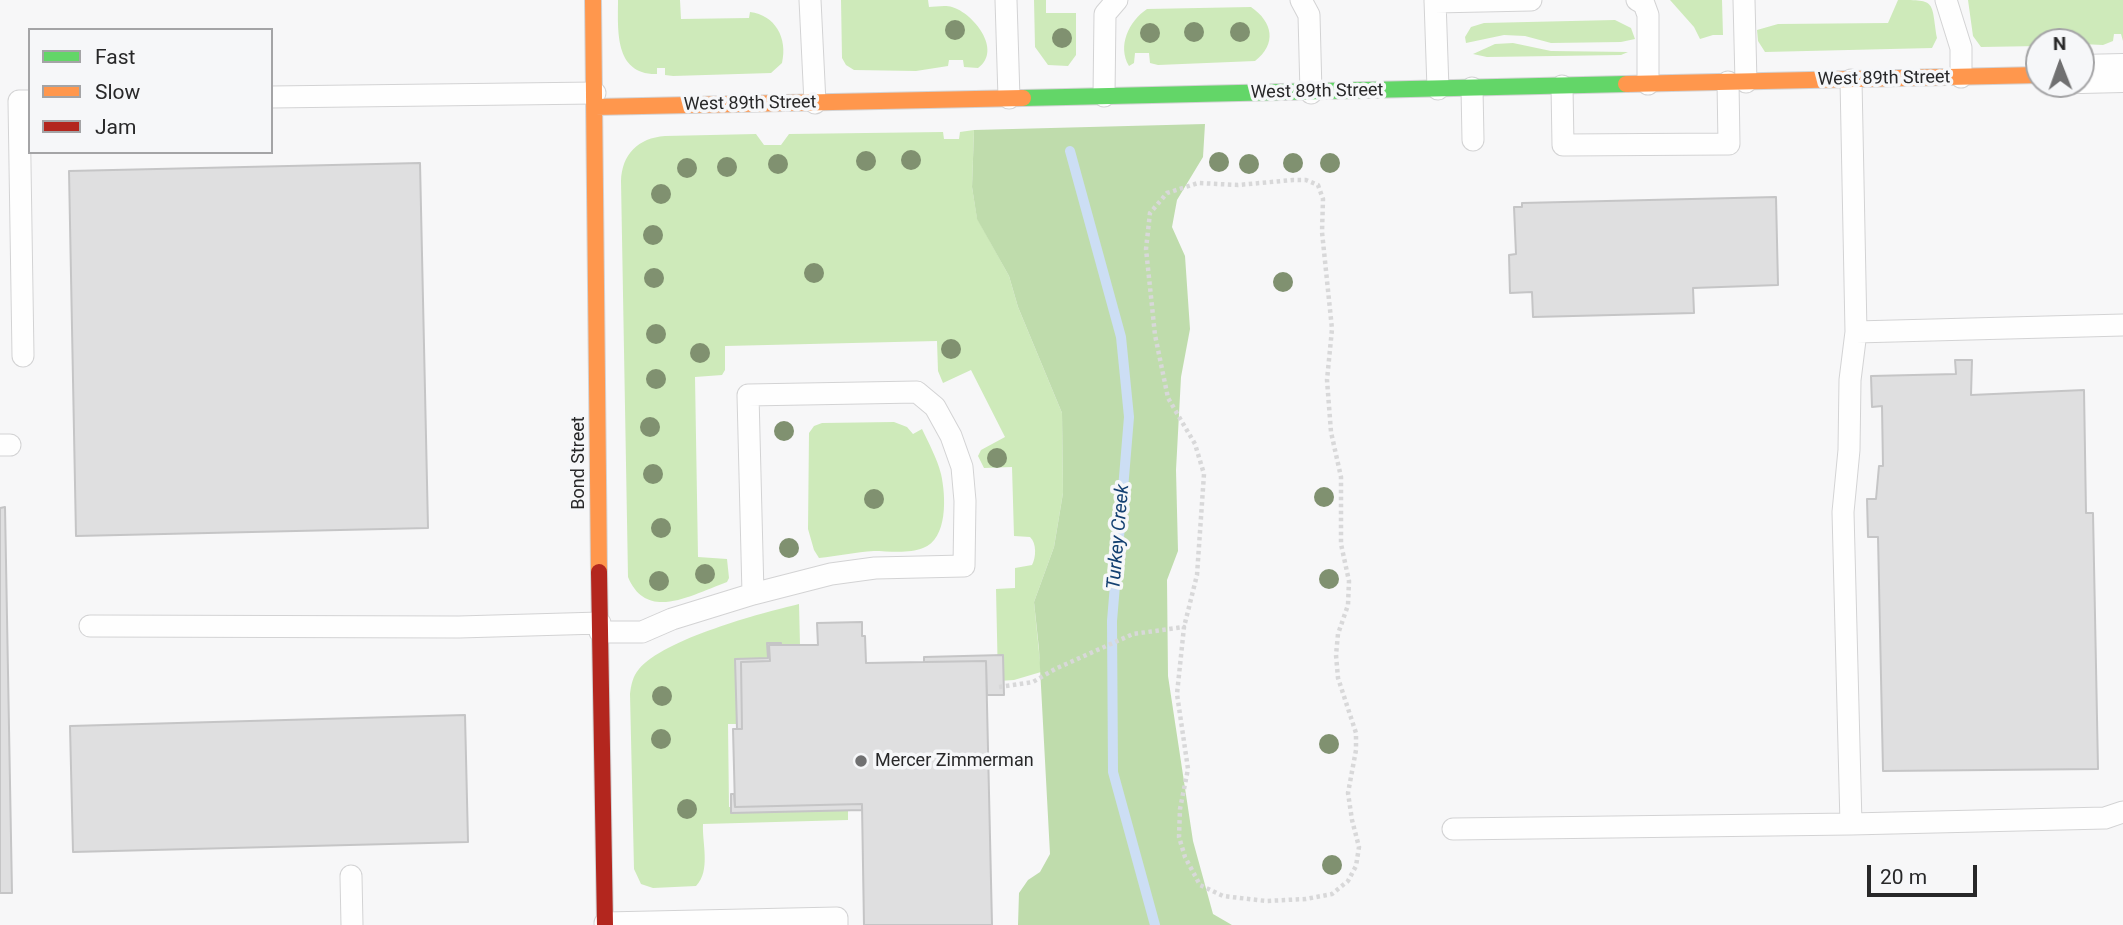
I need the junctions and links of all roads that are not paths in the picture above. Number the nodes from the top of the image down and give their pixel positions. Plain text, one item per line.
1 (593, 0) edge
2 (810, 0) edge
3 (1006, 0) edge
4 (1301, 0) edge
5 (1531, 0) edge
6 (1637, 0) edge
7 (1744, 0) edge
8 (1946, 0) edge
9 (1435, 1) edge
10 (1107, 5) edge
11 (2095, 74) edge
12 (2123, 74) edge
13 (2025, 75) edge
14 (1961, 77) junction
15 (1850, 80) junction
16 (1737, 82) junction
17 (1648, 84) junction
18 (1562, 86) junction
19 (1472, 88) junction
20 (1438, 89) junction
21 (1311, 93) junction
22 (1104, 96) junction
23 (273, 97) edge
24 (1009, 98) junction
25 (595, 100) junction
26 (28, 101) edge
27 (815, 103) junction
28 (1473, 140) dead end
29 (2123, 326) edge
30 (1856, 332) junction
31 (23, 356) dead end
32 (754, 594) junction
33 (90, 626) dead end
34 (600, 627) junction
35 (2123, 812) edge
36 (1851, 824) junction
37 (1453, 829) dead end
38 (351, 876) dead end
39 (721, 923) edge
40 (605, 924) edge
41 (352, 925) edge
42 (837, 925) edge

1 - 25 street, Bond Street
2 - 27 lane
3 - 24 lane
4 - 21 lane
5 - 9 lane
6 - 17 lane
7 - 16 lane
8 - 14 lane
9 - 20 lane
10 - 22 lane
11 - 12 street
13 - 14 street, West 89th Street
14 - 15 street, West 89th Street
15 - 16 street, West 89th Street
15 - 30 lane
16 - 17 street, West 89th Street
16 - 18 lane
17 - 18 street, West 89th Street
18 - 19 street, West 89th Street
19 - 20 street, West 89th Street
19 - 28 lane
20 - 21 street, West 89th Street
21 - 22 street, West 89th Street
22 - 24 street, West 89th Street
23 - 25 lane
24 - 27 street, West 89th Street
25 - 27 street, West 89th Street
25 - 34 street, Bond Street
26 - 31 lane
29 - 30 lane
30 - 36 lane
32 - 32 lane
32 - 34 lane
33 - 34 lane
34 - 40 street, Bond Street
35 - 36 lane
36 - 37 lane
38 - 41 lane
39 - 40 lane
39 - 42 lane

